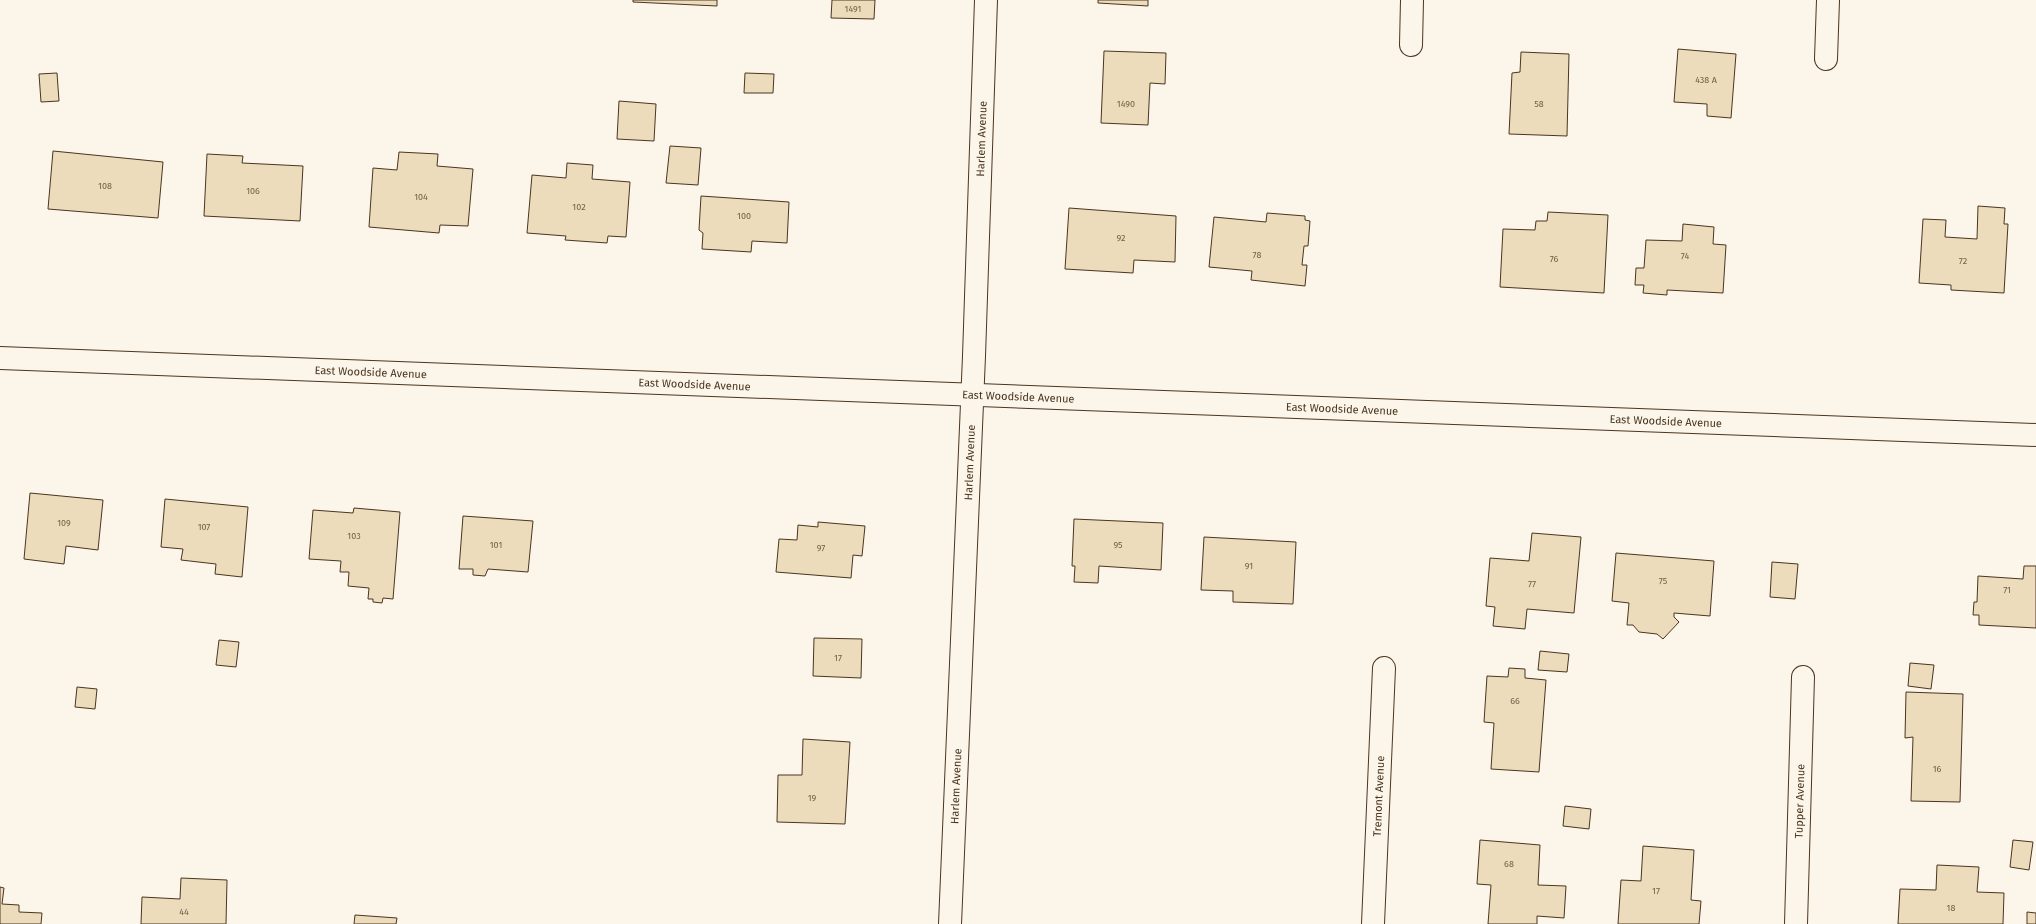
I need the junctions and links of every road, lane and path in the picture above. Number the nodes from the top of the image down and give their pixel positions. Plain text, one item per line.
1 (986, 0) edge
2 (1412, 0) edge
3 (1828, 0) edge
4 (1411, 44) dead end
5 (1826, 59) dead end
6 (0, 358) edge
7 (973, 395) junction
8 (2036, 435) edge
9 (1384, 668) dead end
10 (1803, 677) dead end
11 (950, 924) edge
12 (1373, 924) edge
13 (1796, 924) edge

1 - 7 main road, Harlem Avenue
2 - 4 main road
3 - 5 main road
6 - 7 main road, East Woodside Avenue
7 - 8 main road, East Woodside Avenue
7 - 11 main road, Harlem Avenue
9 - 12 main road, Tremont Avenue
10 - 13 main road, Tupper Avenue

